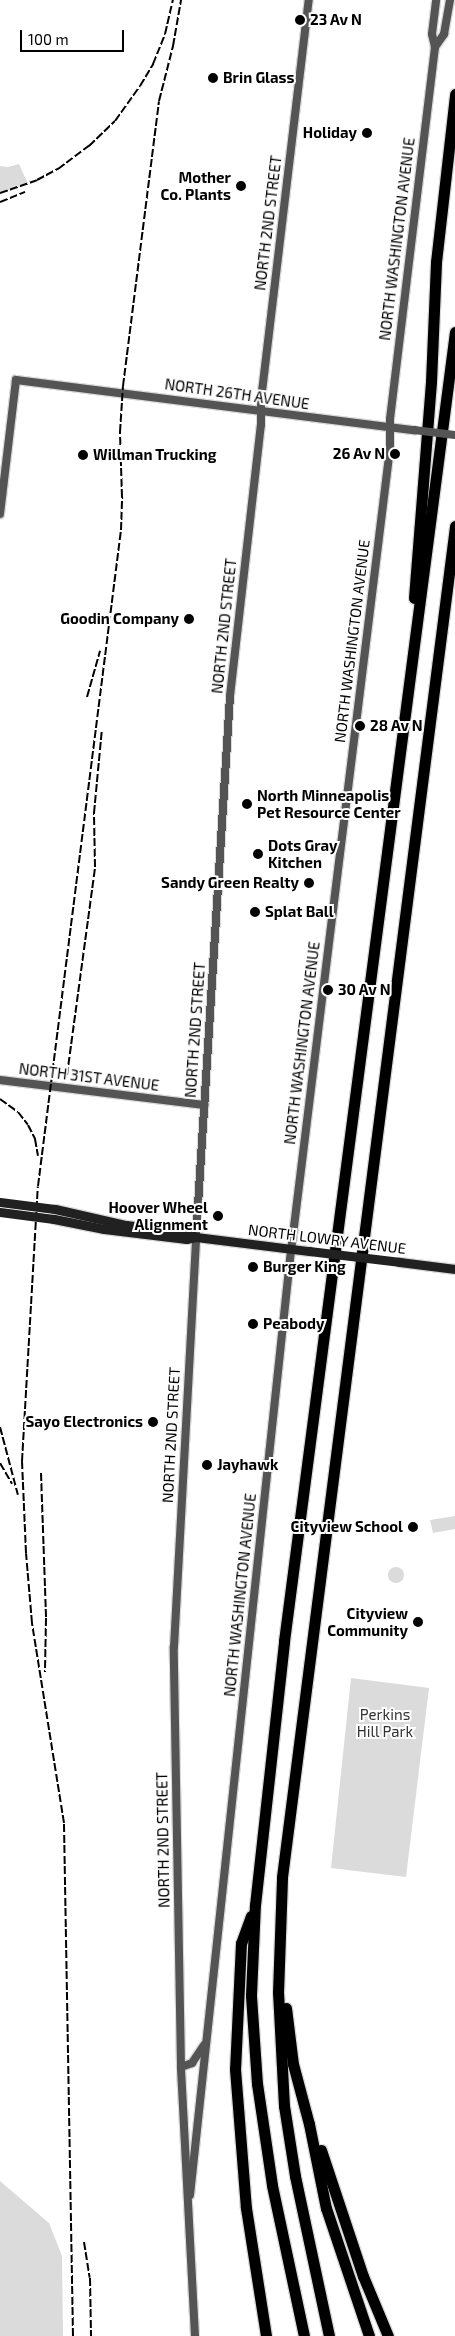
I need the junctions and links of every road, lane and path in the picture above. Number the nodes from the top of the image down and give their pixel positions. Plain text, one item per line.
1 (309, 0) edge
2 (436, 0) edge
3 (450, 0) edge
4 (436, 47) junction
5 (455, 94) edge
6 (455, 328) edge
7 (454, 338) edge
8 (262, 412) junction
9 (390, 428) junction
10 (455, 435) edge
11 (0, 514) edge
12 (455, 526) edge
13 (403, 734) junction
14 (0, 1080) edge
15 (204, 1105) junction
16 (0, 1202) edge
17 (0, 1212) edge
18 (196, 1237) junction
19 (291, 1248) junction
20 (455, 1269) edge
21 (282, 1877) junction
22 (255, 1904) junction
23 (205, 2043) junction
24 (181, 2067) junction
25 (309, 2124) junction
26 (188, 2212) junction
27 (195, 2336) edge
28 (266, 2336) edge
29 (304, 2336) edge
30 (329, 2336) edge
31 (369, 2336) edge
32 (388, 2336) edge

1 - 8 street, NORTH 2ND STREET
2 - 4 street, NORTH WASHINGTON AVENUE
3 - 4 street, NORTH WASHINGTON AVENUE
4 - 9 street, NORTH WASHINGTON AVENUE
5 - 13 highway
6 - 7 highway
7 - 13 highway
8 - 9 street, NORTH 26TH AVENUE
8 - 11 street, NORTH 26TH AVENUE
8 - 15 street, NORTH 2ND STREET
9 - 10 street, NORTH 26TH AVENUE, bridge
9 - 19 street, NORTH WASHINGTON AVENUE
12 - 21 highway
13 - 22 highway
14 - 15 street, NORTH 31ST AVENUE
15 - 18 street, NORTH 2ND STREET
16 - 18 main road, NORTH LOWRY AVENUE, bridge
17 - 18 main road, NORTH LOWRY AVENUE, bridge
18 - 19 main road, NORTH LOWRY AVENUE
18 - 24 street, NORTH 2ND STREET
19 - 20 main road, NORTH LOWRY AVENUE, bridge
19 - 23 street, NORTH WASHINGTON AVENUE
21 - 25 highway
21 - 30 highway
22 - 28 highway
22 - 29 highway
23 - 24 street, NORTH WASHINGTON AVENUE
23 - 26 street, NORTH WASHINGTON AVENUE
24 - 26 street, NORTH WASHINGTON AVENUE
25 - 31 highway
25 - 32 highway
26 - 27 street, NORTH WASHINGTON AVENUE

